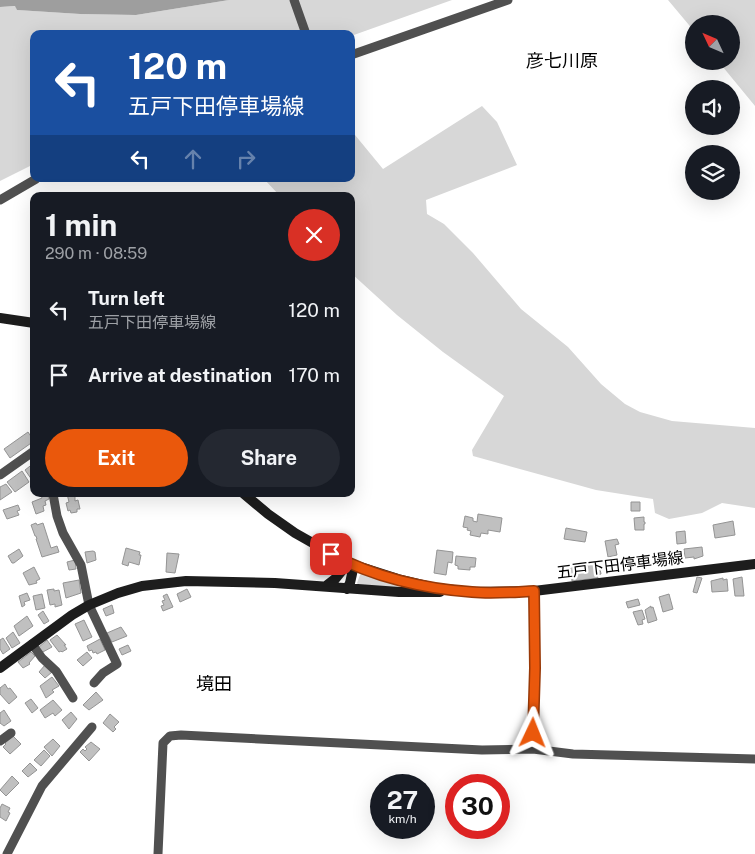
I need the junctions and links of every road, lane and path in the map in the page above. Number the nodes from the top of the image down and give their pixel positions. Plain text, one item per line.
1 (294, 0) edge
2 (508, 0) edge
3 (305, 30) edge
4 (355, 54) edge
5 (31, 182) edge
6 (0, 200) edge
7 (0, 318) edge
8 (30, 322) edge
9 (30, 454) edge
10 (0, 475) edge
11 (54, 497) edge
12 (248, 497) edge
13 (351, 564) junction
14 (755, 564) edge
15 (326, 586) junction
16 (347, 589) junction
17 (453, 590) junction
18 (534, 591) junction
19 (89, 605) junction
20 (32, 644) junction
21 (0, 668) edge
22 (94, 683) dead end
23 (73, 698) dead end
24 (92, 727) dead end
25 (11, 733) dead end
26 (0, 742) edge
27 (532, 749) junction
28 (755, 760) edge
29 (7, 854) edge
30 (158, 854) edge

1 - 3 street
2 - 4 street
5 - 6 street
7 - 8 main road
9 - 10 street
11 - 19 street
12 - 13 main road, 五戸下田停車場線
13 - 15 main road
13 - 16 main road
13 - 17 main road, 五戸下田停車場線
14 - 18 main road, 五戸下田停車場線
15 - 16 main road
15 - 19 main road
16 - 17 main road
17 - 18 main road, 五戸下田停車場線
18 - 27 street
19 - 20 main road
19 - 22 street
20 - 21 main road
20 - 23 street
24 - 29 street
25 - 26 street
27 - 28 street
27 - 30 street

